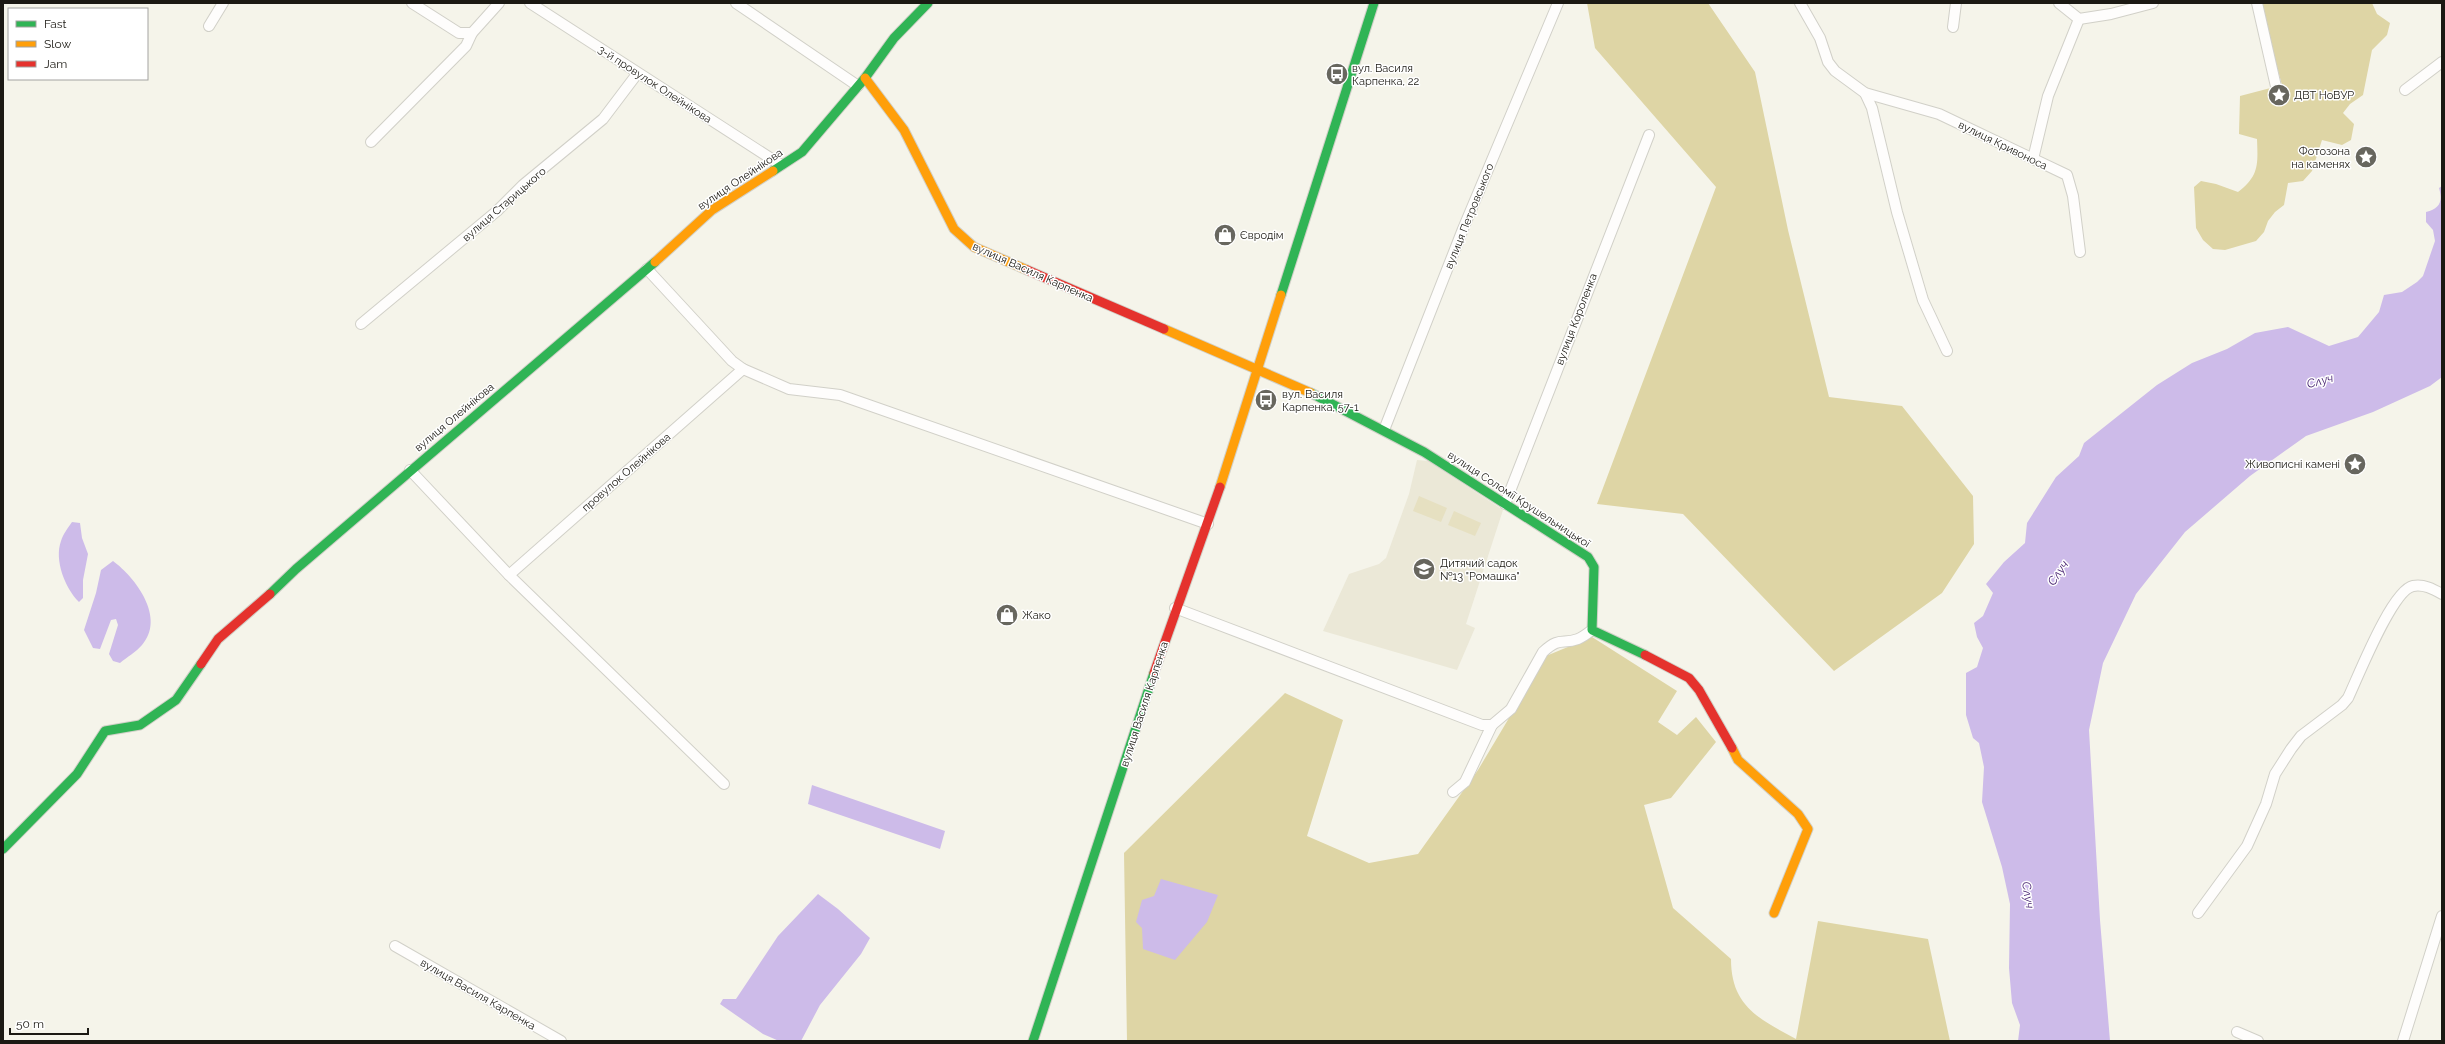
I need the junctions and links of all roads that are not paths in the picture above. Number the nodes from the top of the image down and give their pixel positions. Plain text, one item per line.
1 (223, 3) edge
2 (412, 3) edge
3 (499, 3) edge
4 (530, 3) edge
5 (736, 3) edge
6 (928, 3) edge
7 (1374, 3) edge
8 (1558, 3) edge
9 (1800, 3) edge
10 (1956, 3) edge
11 (2059, 3) edge
12 (2153, 3) edge
13 (2257, 3) edge
14 (2079, 19) junction
15 (209, 26) dead end
16 (1953, 27) dead end
17 (472, 33) junction
18 (2442, 62) edge
19 (637, 74) junction
20 (862, 82) junction
21 (2405, 90) dead end
22 (2277, 91) dead end
23 (1864, 93) junction
24 (1649, 135) dead end
25 (371, 142) dead end
26 (2033, 159) junction
27 (781, 165) junction
28 (2080, 252) dead end
29 (647, 269) junction
30 (361, 324) dead end
31 (1947, 351) dead end
32 (1256, 367) junction
33 (743, 369) junction
34 (1384, 430) junction
35 (410, 470) junction
36 (1505, 504) junction
37 (1208, 524) junction
38 (509, 575) junction
39 (2442, 594) edge
40 (1175, 608) junction
41 (1592, 630) junction
42 (1492, 725) junction
43 (724, 784) dead end
44 (1453, 792) dead end
45 (3, 849) edge
46 (1774, 913) dead end
47 (2198, 913) dead end
48 (2442, 916) edge
49 (395, 946) dead end
50 (2238, 1032) dead end
51 (561, 1041) edge
52 (1033, 1041) edge
53 (2258, 1041) edge
54 (2403, 1041) edge

1 - 15 street
2 - 17 street
3 - 17 street
4 - 19 street, 3-й провулок Олейнікова
5 - 20 street
6 - 20 street, вулиця Олейнікова
7 - 32 street, вулиця Василя Карпенка
8 - 34 street, вулиця Петровського
9 - 23 street, вулиця Кривоноса
10 - 16 street
11 - 14 street
12 - 14 street
13 - 22 street
14 - 26 street
17 - 25 street
18 - 21 street
19 - 27 street, 3-й провулок Олейнікова
19 - 30 street, вулиця Старицького
20 - 27 street, вулиця Олейнікова
20 - 32 street, вулиця Василя Карпенка
23 - 26 street, вулиця Кривоноса
23 - 31 street, вулиця Кривоноса
24 - 36 street, вулиця Короленка
26 - 28 street, вулиця Кривоноса
27 - 29 street, вулиця Олейнікова
29 - 33 street
29 - 35 street, вулиця Олейнікова
32 - 34 street, вулиця Соломії Крушельницької
32 - 37 street, вулиця Василя Карпенка
33 - 37 street
33 - 38 street, провулок Олейнікова
34 - 36 street, вулиця Соломії Крушельницької
35 - 38 street
35 - 45 street, вулиця Олейнікова
36 - 41 street, вулиця Соломії Крушельницької
37 - 40 street, вулиця Василя Карпенка
38 - 43 street
39 - 47 street
40 - 42 street
40 - 52 street, вулиця Василя Карпенка
41 - 42 street
41 - 46 street
42 - 44 street
48 - 54 street
49 - 51 street, вулиця Василя Карпенка
50 - 53 street

